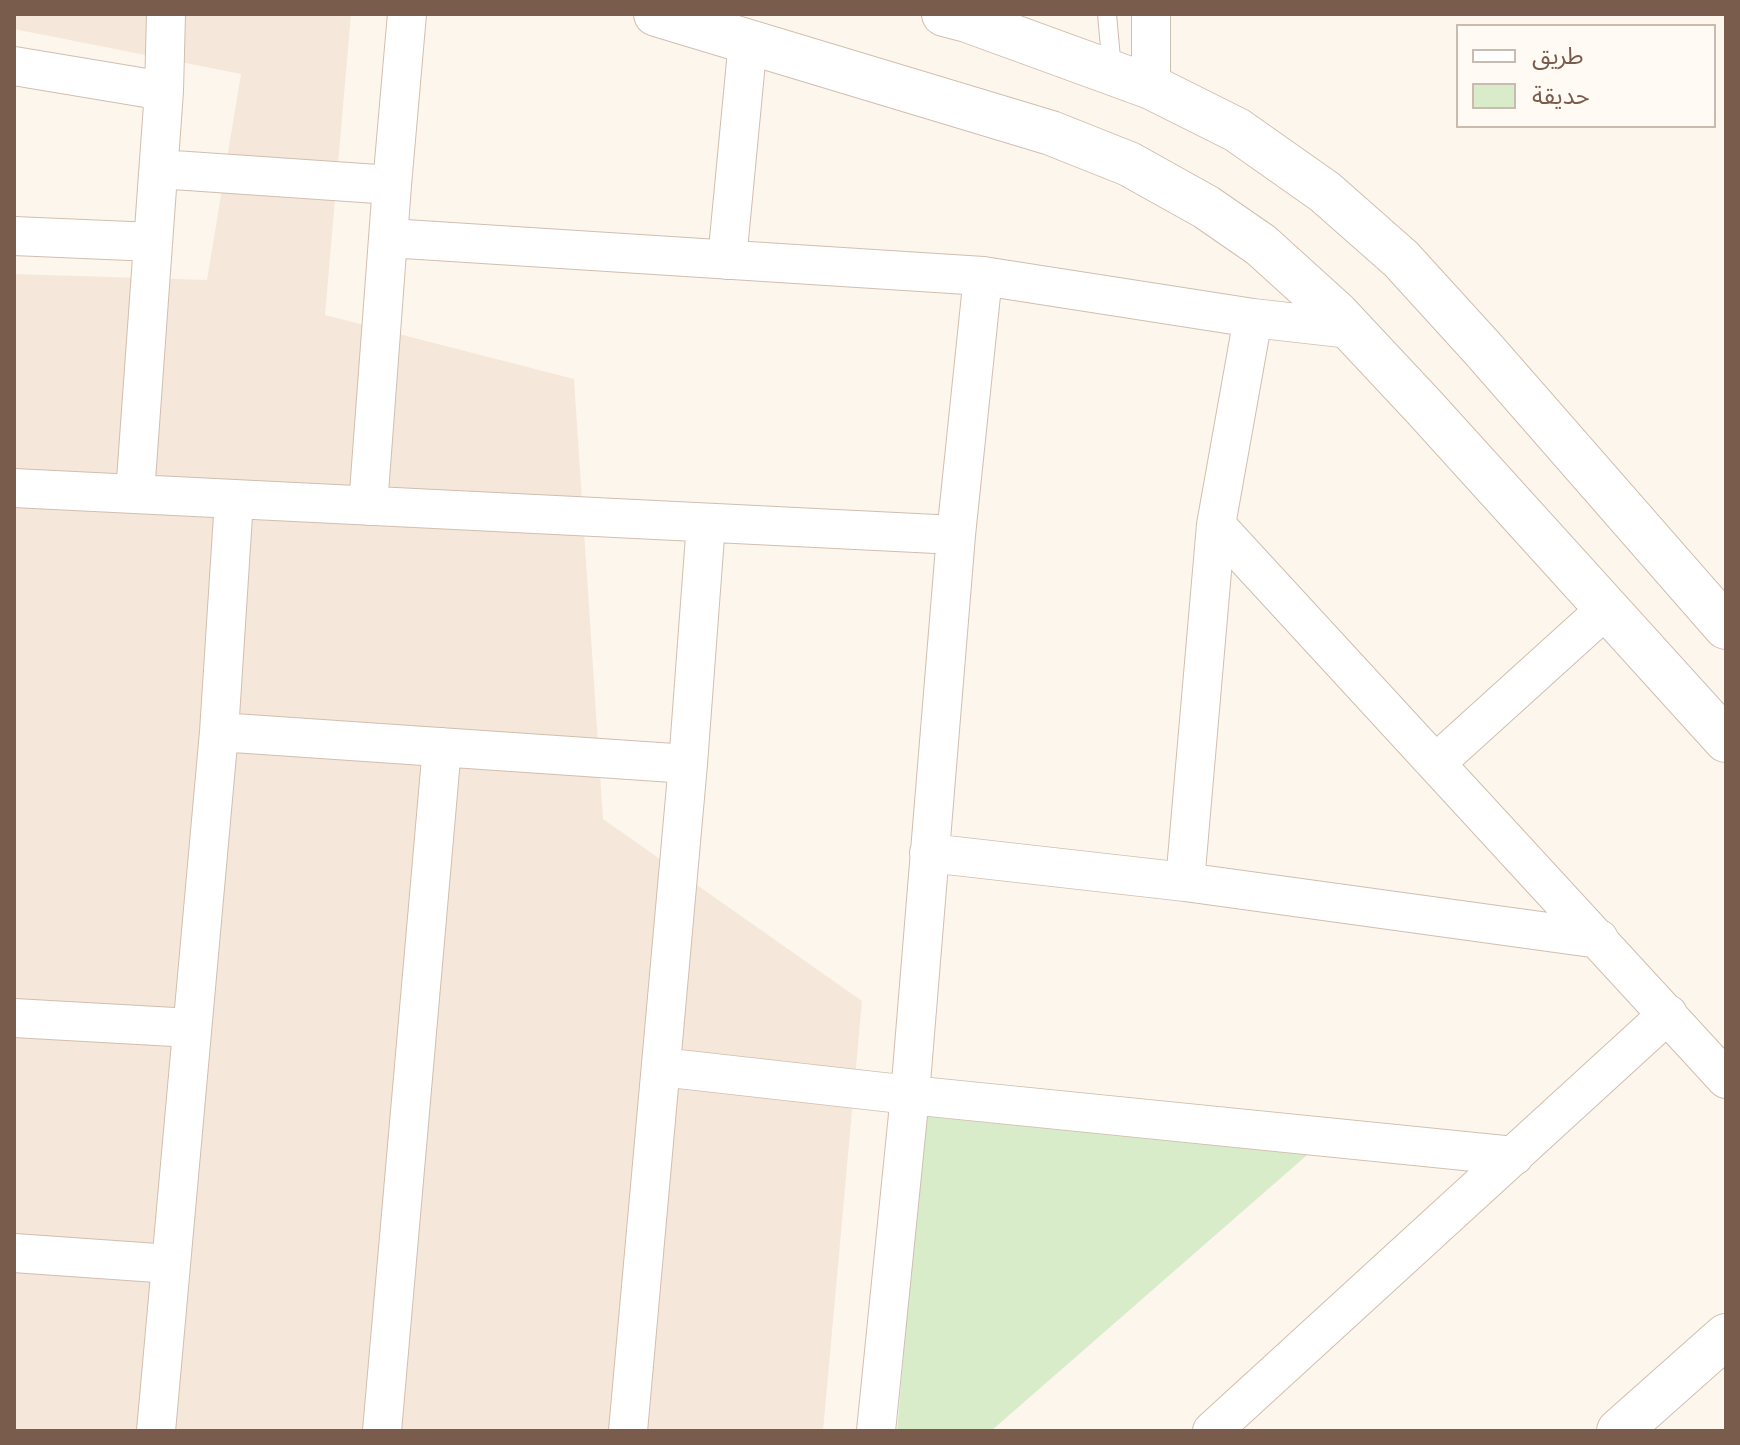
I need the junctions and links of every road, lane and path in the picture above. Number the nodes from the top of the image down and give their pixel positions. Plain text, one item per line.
1 (166, 14) edge
2 (407, 14) edge
3 (656, 14) edge
4 (944, 14) edge
5 (1107, 14) edge
6 (1151, 14) edge
7 (748, 41) junction
8 (14, 66) edge
9 (1132, 80) junction
10 (164, 91) junction
11 (159, 169) junction
12 (392, 185) junction
13 (14, 236) edge
14 (389, 238) junction
15 (153, 242) junction
16 (727, 260) junction
17 (983, 276) junction
18 (1253, 318) junction
19 (1350, 329) junction
20 (135, 494) junction
21 (15, 496) edge
22 (234, 500) junction
23 (368, 506) junction
24 (706, 523) junction
25 (1216, 525) junction
26 (956, 535) junction
27 (1606, 609) junction
28 (1726, 627) edge
29 (219, 732) junction
30 (1726, 740) edge
31 (442, 747) junction
32 (1436, 763) junction
33 (688, 764) junction
34 (929, 853) junction
35 (1185, 882) junction
36 (1599, 939) junction
37 (1668, 1014) junction
38 (14, 1018) edge
39 (192, 1028) junction
40 (661, 1067) junction
41 (1726, 1079) edge
42 (910, 1095) junction
43 (1514, 1156) junction
44 (14, 1253) edge
45 (171, 1264) junction
46 (1726, 1336) edge
47 (156, 1431) edge
48 (382, 1431) edge
49 (628, 1431) edge
50 (876, 1431) edge
51 (1212, 1431) edge
52 (1619, 1431) edge

1 - 10 street
2 - 12 street
3 - 7 street
4 - 9 street
5 - 9 lane
6 - 9 street
7 - 16 street
7 - 19 street
8 - 10 street
9 - 28 street
10 - 11 street
11 - 12 street
11 - 15 street
12 - 14 street
13 - 15 street
14 - 16 street
14 - 23 street
15 - 20 street
16 - 17 street
17 - 18 street
17 - 26 street
18 - 19 street
18 - 25 street
19 - 27 street
20 - 21 street
20 - 22 street
22 - 23 street
22 - 29 street
23 - 24 street
24 - 26 street
24 - 33 street
25 - 32 street
25 - 35 street
26 - 34 street
27 - 30 street
27 - 32 street
29 - 31 street
29 - 39 street
31 - 33 street
31 - 48 street
32 - 36 street
33 - 40 street
34 - 35 street
34 - 42 street
35 - 36 street
36 - 37 street
37 - 41 street
37 - 43 street
38 - 39 street
39 - 45 street
40 - 42 street
40 - 49 street
42 - 43 street
42 - 50 street
43 - 51 street
44 - 45 street
45 - 47 street
46 - 52 street

